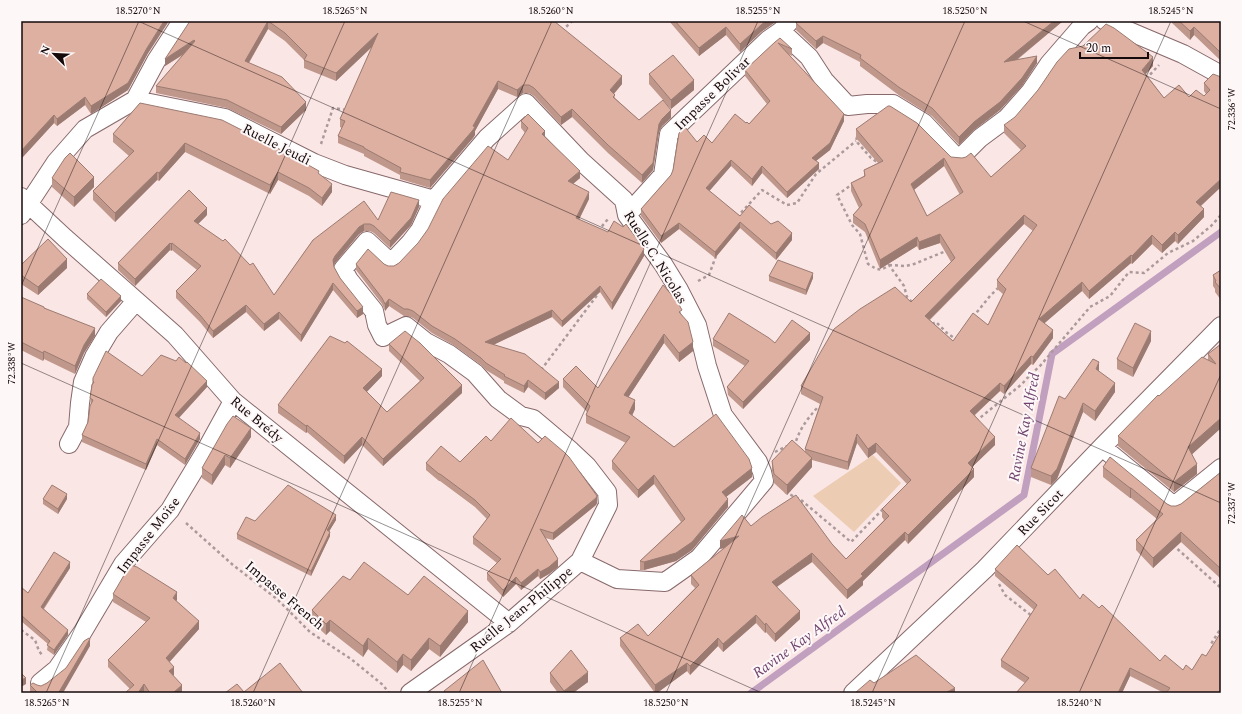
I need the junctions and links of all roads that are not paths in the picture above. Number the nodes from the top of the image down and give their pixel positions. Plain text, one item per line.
1 (182, 21) edge
2 (1089, 21) edge
3 (1105, 21) edge
4 (785, 26) edge
5 (1221, 76) edge
6 (136, 100) junction
7 (434, 200) junction
8 (23, 205) edge
9 (625, 208) junction
10 (136, 300) junction
11 (1221, 326) edge
12 (233, 400) junction
13 (69, 444) dead end
14 (1102, 447) junction
15 (1221, 468) edge
16 (764, 481) joint
17 (580, 561) junction
18 (509, 623) junction
19 (40, 682) dead end
20 (410, 693) edge
21 (853, 693) edge

1 - 6 street
2 - 4 street
3 - 5 street
4 - 9 street, Impasse Bolivar
6 - 7 street, Ruelle Jeudi
6 - 8 street
7 - 9 street, Ruelle C. Nicolas
7 - 17 street
8 - 10 street, Rue Brédy
9 - 16 street, Ruelle C. Nicolas
10 - 12 street, Rue Brédy
10 - 13 street
11 - 14 street, Rue Sicot
12 - 18 street, Rue Brédy
12 - 19 street, Impasse Moïse
14 - 15 street
14 - 21 street, Rue Sicot
16 - 17 street, Ruelle Jean-Philippe
17 - 18 street, Ruelle Jean-Philippe
18 - 20 street, Ruelle Jean-Philippe

